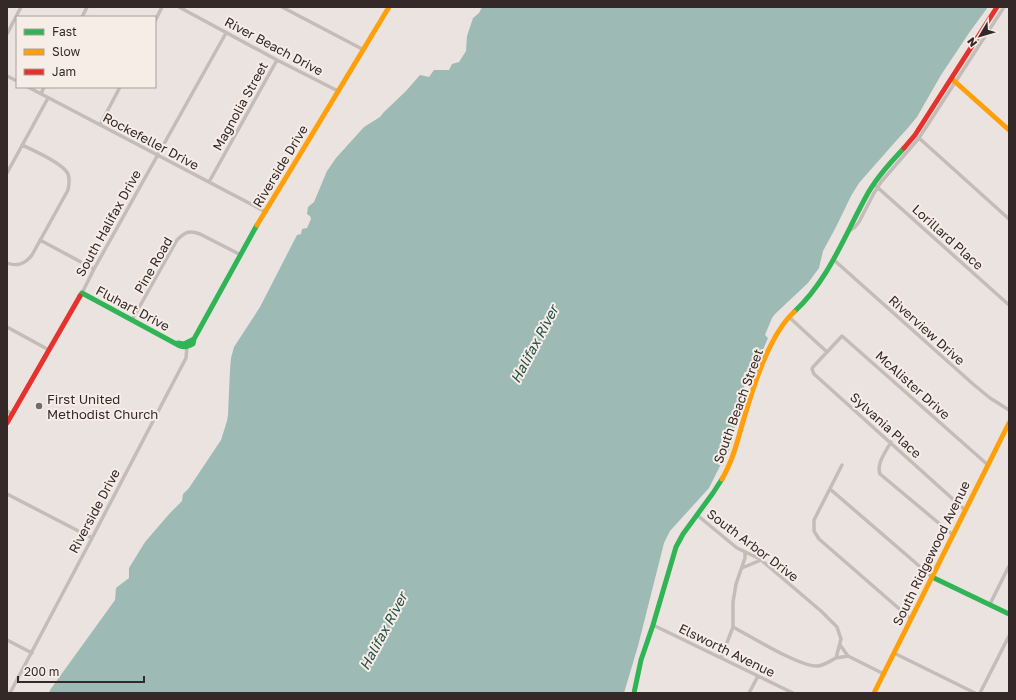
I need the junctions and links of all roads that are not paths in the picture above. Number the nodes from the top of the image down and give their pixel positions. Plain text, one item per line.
1 (21, 7) edge
2 (87, 7) edge
3 (162, 7) edge
4 (179, 7) edge
5 (282, 7) edge
6 (389, 7) edge
7 (997, 7) edge
8 (1004, 7) edge
9 (16, 16) edge
10 (82, 16) edge
11 (16, 17) edge
12 (156, 19) edge
13 (226, 33) junction
14 (7, 34) edge
15 (364, 50) junction
16 (277, 60) junction
17 (7, 76) edge
18 (16, 80) edge
19 (954, 81) junction
20 (30, 88) edge
21 (44, 88) edge
22 (119, 88) edge
23 (338, 91) junction
24 (41, 94) junction
25 (48, 98) junction
26 (100, 125) junction
27 (1009, 130) edge
28 (917, 137) junction
29 (22, 145) junction
30 (158, 156) junction
31 (7, 173) edge
32 (209, 182) junction
33 (876, 186) junction
34 (266, 212) junction
35 (1009, 219) edge
36 (40, 240) junction
37 (241, 255) junction
38 (834, 260) junction
39 (7, 264) edge
40 (94, 269) junction
41 (82, 293) junction
42 (1009, 305) edge
43 (789, 317) junction
44 (132, 320) junction
45 (7, 327) edge
46 (188, 345) junction
47 (49, 350) junction
48 (827, 352) junction
49 (1009, 410) edge
50 (7, 411) edge
51 (12, 414) junction
52 (7, 423) edge
53 (1009, 423) edge
54 (891, 442) junction
55 (842, 465) dead end
56 (988, 465) junction
57 (830, 489) junction
58 (7, 494) edge
59 (965, 510) junction
60 (697, 515) junction
61 (952, 535) junction
62 (92, 538) junction
63 (745, 552) junction
64 (761, 560) junction
65 (1009, 566) edge
66 (742, 568) junction
67 (932, 577) junction
68 (990, 604) junction
69 (1009, 614) edge
70 (911, 619) junction
71 (653, 625) junction
72 (733, 627) junction
73 (1009, 636) edge
74 (7, 640) edge
75 (840, 645) junction
76 (894, 652) junction
77 (32, 653) junction
78 (848, 656) junction
79 (721, 658) junction
80 (836, 658) junction
81 (884, 674) junction
82 (758, 676) junction
83 (10, 693) edge
84 (634, 693) edge
85 (749, 693) edge
86 (793, 693) edge
87 (874, 693) edge
88 (975, 693) edge
89 (980, 693) edge

1 - 9 street
2 - 10 street
3 - 12 street
4 - 13 street, River Beach Drive
5 - 15 street
6 - 15 street, Riverside Drive
7 - 19 street, South Beach Street
8 - 19 street
11 - 14 street
13 - 16 street, River Beach Drive
13 - 30 street, South Halifax Drive
15 - 23 street, Riverside Drive
16 - 23 street, River Beach Drive
16 - 32 street, Magnolia Street
17 - 18 street
19 - 27 street
19 - 28 street, South Beach Street
20 - 24 street, Rockefeller Drive
21 - 24 street
22 - 26 street
23 - 34 street, Riverside Drive
24 - 25 street, Rockefeller Drive
25 - 26 street, Rockefeller Drive
25 - 29 street
26 - 30 street, Rockefeller Drive
28 - 33 street, South Beach Street
28 - 35 street
29 - 31 street
29 - 36 street
30 - 32 street, Rockefeller Drive
30 - 40 street, South Halifax Drive
32 - 34 street, Rockefeller Drive
33 - 38 street, South Beach Street
33 - 42 street, Lorillard Place
34 - 37 street, Riverside Drive
36 - 39 street
36 - 40 street
37 - 44 street, Pine Road
37 - 46 street, Riverside Drive
38 - 43 street, South Beach Street
38 - 49 street, Riverview Drive
40 - 41 street, South Halifax Drive
41 - 44 street, Fluhart Drive
41 - 47 street, South Halifax Drive
43 - 48 street
43 - 60 street, South Beach Street
44 - 46 street, Fluhart Drive
45 - 47 street
46 - 62 street, Riverside Drive
47 - 51 street, South Halifax Drive
48 - 54 street, Sylvania Place
48 - 56 street, McAlister Drive
50 - 51 street
51 - 52 street, South Halifax Drive
53 - 56 street, South Ridgewood Avenue
54 - 59 street, Sylvania Place
54 - 61 street
55 - 57 street
56 - 59 street, South Ridgewood Avenue
57 - 67 street
57 - 70 street
58 - 62 street
59 - 61 street, South Ridgewood Avenue
60 - 63 street, South Arbor Drive
60 - 71 street, South Beach Street
61 - 67 street, South Ridgewood Avenue
62 - 77 street, Riverside Drive
63 - 64 street, South Arbor Drive
63 - 66 street
64 - 66 street
64 - 75 street, South Arbor Drive
65 - 68 street
66 - 72 street
67 - 68 street
67 - 70 street, South Ridgewood Avenue
68 - 69 street
70 - 76 street, South Ridgewood Avenue
71 - 79 street, Elsworth Avenue
71 - 84 street, South Beach Street
72 - 79 street
72 - 80 street
73 - 89 street
74 - 77 street
75 - 78 street, South Arbor Drive
75 - 80 street, South Arbor Drive
76 - 81 street, South Ridgewood Avenue
76 - 88 street
77 - 83 street, Riverside Drive
78 - 80 street
78 - 81 street, South Arbor Drive
79 - 82 street, Elsworth Avenue
81 - 87 street, South Ridgewood Avenue
82 - 85 street
82 - 86 street, Elsworth Avenue

